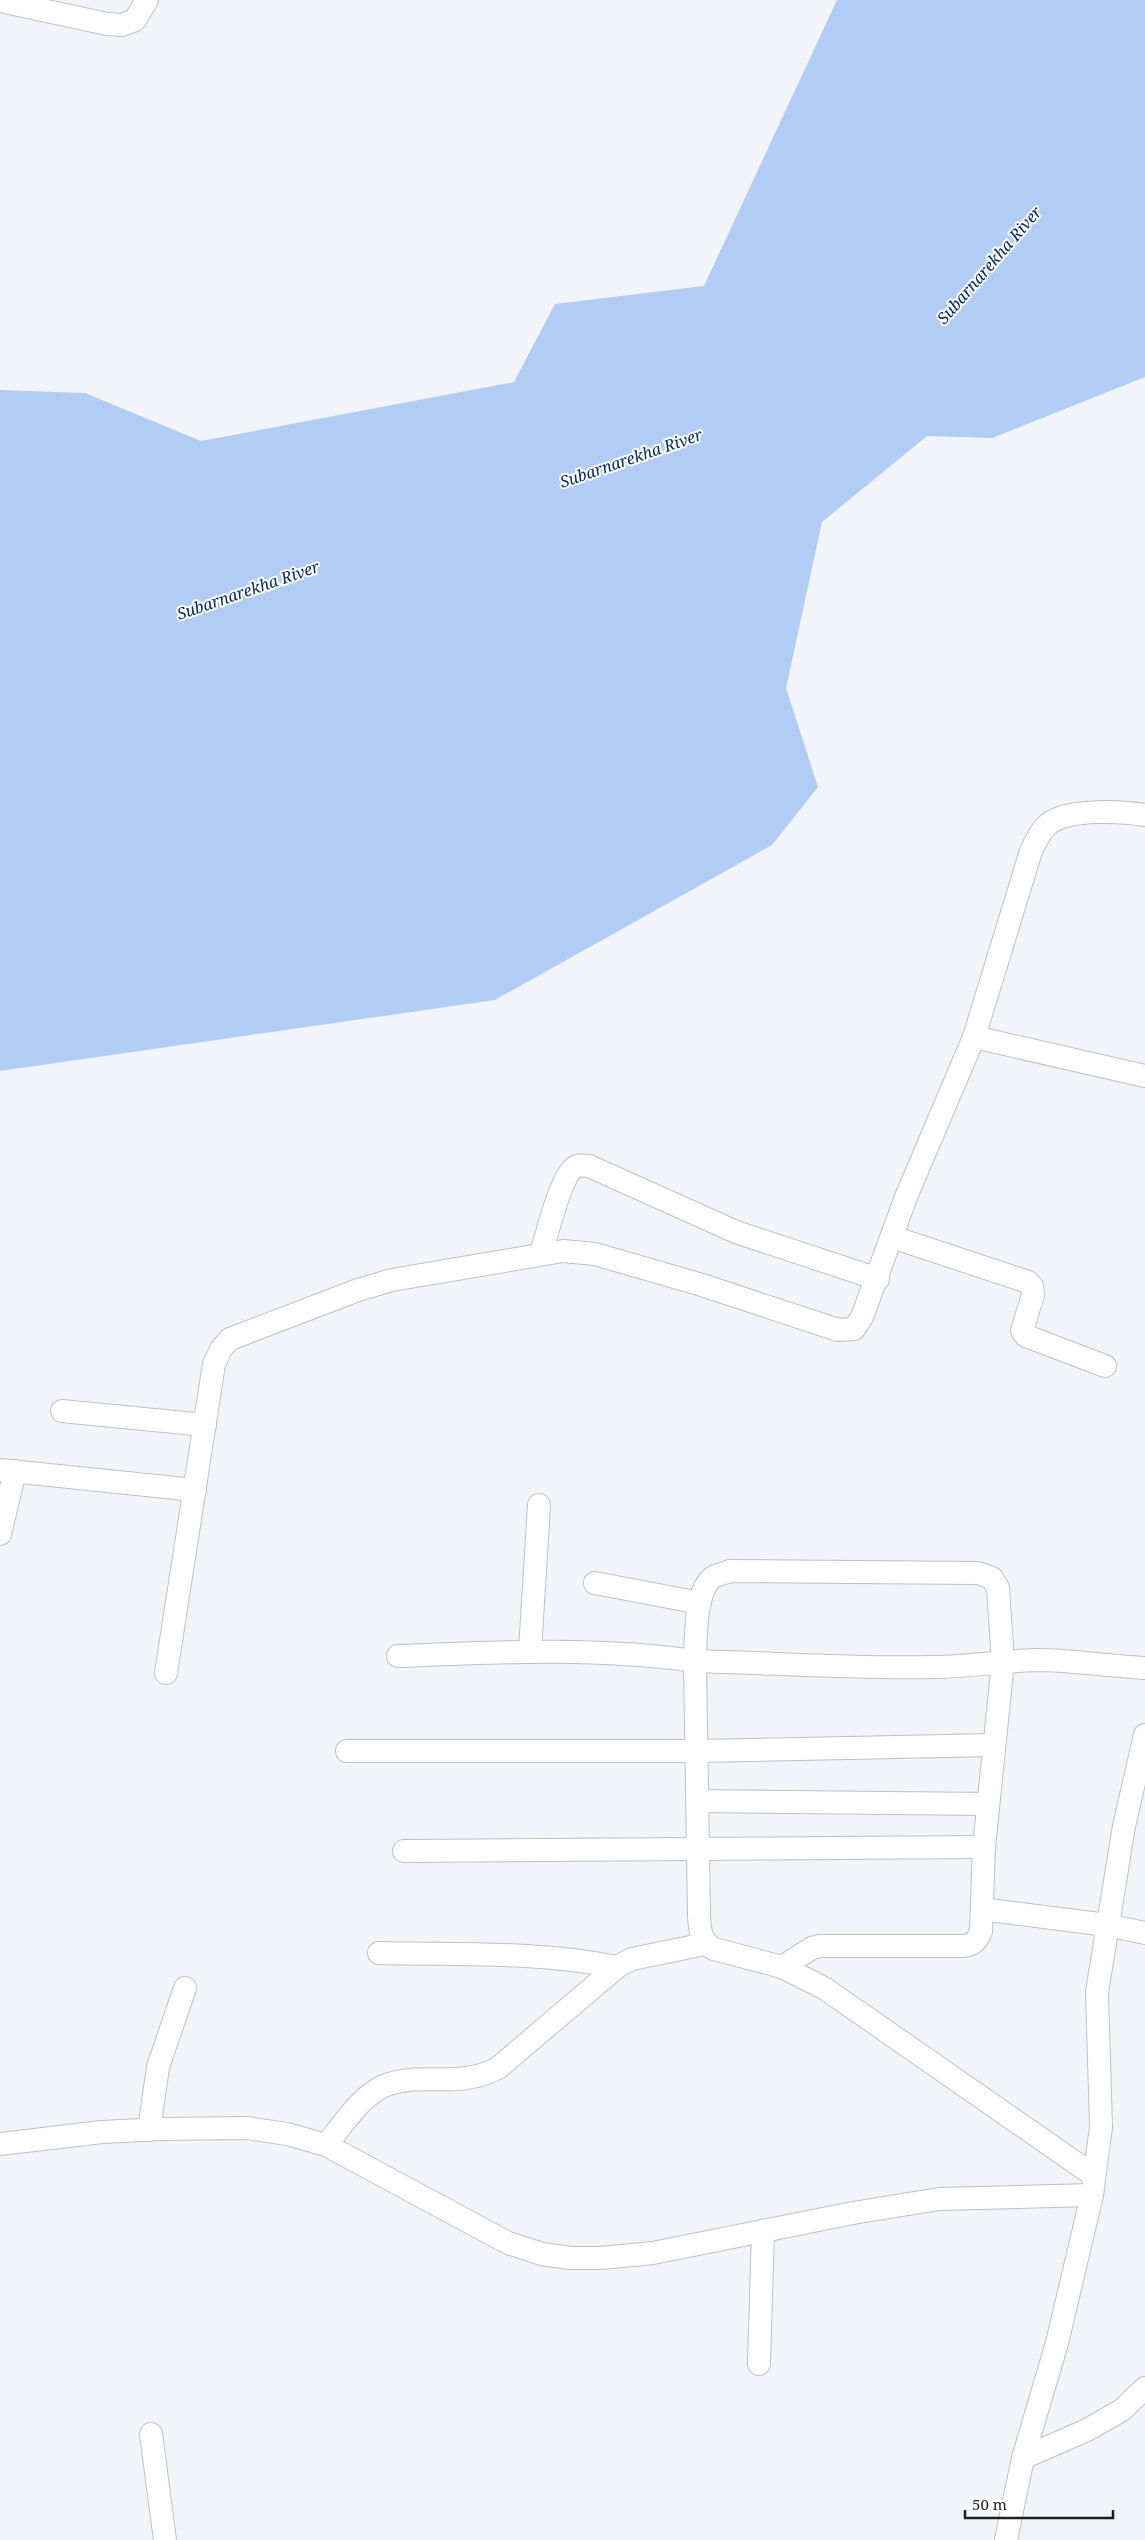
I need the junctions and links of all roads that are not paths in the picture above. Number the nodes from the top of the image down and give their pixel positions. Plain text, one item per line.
1 (148, 0) edge
2 (0, 2) edge
3 (1145, 815) edge
4 (974, 1037) junction
5 (1145, 1076) edge
6 (892, 1237) junction
7 (541, 1253) junction
8 (878, 1279) junction
9 (1105, 1366) dead end
10 (62, 1411) dead end
11 (205, 1425) junction
12 (7, 1470) edge
13 (196, 1490) junction
14 (539, 1505) dead end
15 (0, 1534) edge
16 (595, 1583) dead end
17 (700, 1603) junction
18 (530, 1651) junction
19 (398, 1656) dead end
20 (694, 1661) junction
21 (1003, 1662) junction
22 (1145, 1668) edge
23 (166, 1673) dead end
24 (1145, 1735) edge
25 (994, 1745) junction
26 (697, 1751) junction
27 (347, 1752) dead end
28 (1140, 1780) edge
29 (698, 1801) junction
30 (988, 1804) junction
31 (984, 1847) junction
32 (698, 1850) junction
33 (404, 1851) dead end
34 (982, 1909) junction
35 (1107, 1925) junction
36 (1145, 1934) edge
37 (705, 1944) junction
38 (379, 1953) dead end
39 (617, 1967) junction
40 (782, 1967) junction
41 (185, 1988) dead end
42 (149, 2130) junction
43 (0, 2144) edge
44 (326, 2145) junction
45 (1092, 2185) junction
46 (762, 2231) junction
47 (759, 2364) dead end
48 (1145, 2388) edge
49 (151, 2434) dead end
50 (1022, 2458) junction
51 (165, 2540) edge
52 (1006, 2540) edge

1 - 2 street
3 - 4 street
4 - 5 street
4 - 6 street
6 - 8 street
6 - 9 street
7 - 8 street
7 - 8 street
7 - 11 street
10 - 11 street
11 - 13 street
12 - 13 street
12 - 15 street
13 - 23 street
14 - 18 street
16 - 17 street
17 - 20 street
17 - 21 street
18 - 19 street
18 - 20 street
20 - 21 street
20 - 26 street
21 - 22 street
21 - 25 street
24 - 28 street
25 - 26 street
25 - 30 street
26 - 27 street
26 - 29 street
28 - 35 street
29 - 30 street
29 - 32 street
30 - 31 street
31 - 32 street
31 - 34 street
32 - 33 street
32 - 37 street
34 - 35 street
34 - 40 street
35 - 36 street
35 - 45 street
37 - 39 street
37 - 40 street
38 - 39 street
39 - 44 street
40 - 45 street
41 - 42 street
42 - 43 street
42 - 44 street
44 - 46 street
45 - 46 street
45 - 50 street
46 - 47 street
48 - 50 street
49 - 51 street
50 - 52 street

